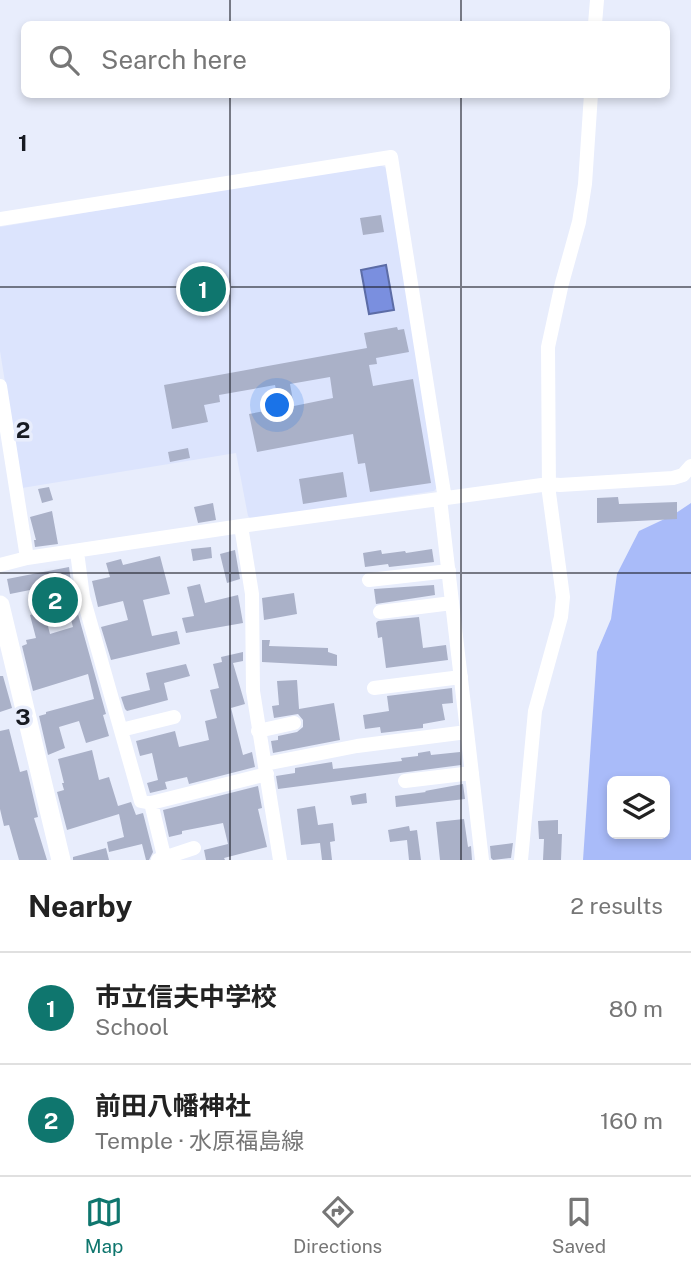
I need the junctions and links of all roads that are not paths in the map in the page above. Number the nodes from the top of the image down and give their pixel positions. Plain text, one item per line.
1 (597, 0) edge
2 (595, 21) edge
3 (591, 98) edge
4 (0, 219) edge
5 (0, 386) edge
6 (691, 466) edge
7 (549, 484) junction
8 (442, 499) junction
9 (241, 526) junction
10 (77, 552) junction
11 (27, 558) junction
12 (0, 565) edge
13 (449, 571) junction
14 (369, 580) dead end
15 (452, 603) junction
16 (0, 605) edge
17 (380, 612) dead end
18 (461, 677) junction
19 (374, 688) dead end
20 (174, 717) dead end
21 (294, 723) dead end
22 (121, 730) junction
23 (258, 731) junction
24 (467, 733) junction
25 (266, 769) junction
26 (472, 773) junction
27 (405, 781) dead end
28 (151, 803) junction
29 (194, 848) dead end
30 (162, 859) edge
31 (61, 860) edge
32 (280, 860) edge
33 (482, 860) edge
34 (521, 860) edge

1 - 2 street
3 - 7 street
4 - 8 street
5 - 11 street
6 - 7 street
7 - 8 street
7 - 34 street
8 - 9 street
8 - 13 street
9 - 10 street
9 - 23 street
10 - 11 street
10 - 22 street
11 - 12 street
13 - 14 street
13 - 15 street
15 - 17 street
15 - 18 street
16 - 31 main road
18 - 19 street
18 - 24 street
20 - 22 street
21 - 23 street
22 - 28 street
23 - 25 street
24 - 25 street
24 - 26 street
25 - 28 street
25 - 32 street
26 - 27 street
26 - 33 street
28 - 30 street
29 - 30 street

